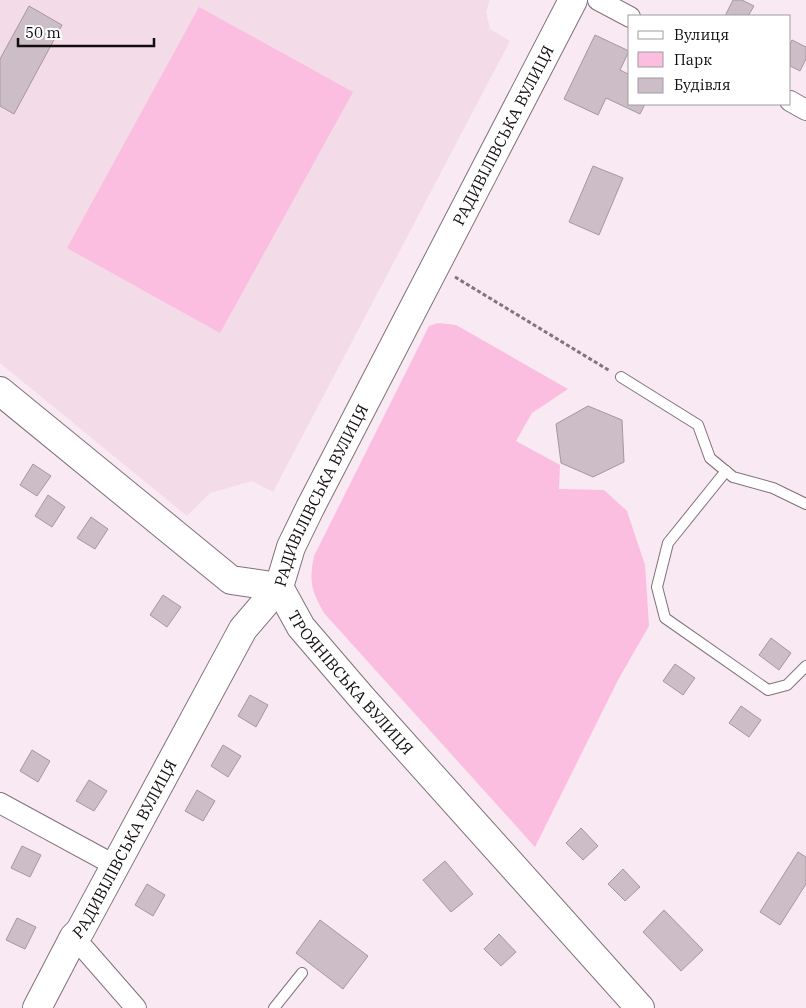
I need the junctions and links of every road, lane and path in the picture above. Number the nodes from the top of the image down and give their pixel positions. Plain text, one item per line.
1 (573, 0) edge
2 (598, 0) edge
3 (628, 16) edge
4 (791, 102) edge
5 (806, 110) edge
6 (436, 266) junction
7 (621, 377) joint
8 (0, 391) edge
9 (726, 471) junction
10 (806, 504) edge
11 (279, 587) junction
12 (806, 666) edge
13 (0, 803) edge
14 (116, 866) junction
15 (74, 938) junction
16 (302, 973) dead end
17 (37, 1008) edge
18 (136, 1008) edge
19 (274, 1008) edge
20 (640, 1008) edge

1 - 6 street, РАДИВІЛІВСЬКА ВУЛИЦЯ
2 - 3 street
4 - 5 street
6 - 7 path
6 - 11 street, РАДИВІЛІВСЬКА ВУЛИЦЯ
7 - 9 lane
8 - 11 street
9 - 10 lane
9 - 12 lane
11 - 14 street, РАДИВІЛІВСЬКА ВУЛИЦЯ
11 - 20 street, ТРОЯНІВСЬКА ВУЛИЦЯ
13 - 14 street
14 - 15 street, РАДИВІЛІВСЬКА ВУЛИЦЯ
15 - 17 street, РАДИВІЛІВСЬКА ВУЛИЦЯ
15 - 18 street
16 - 19 lane

